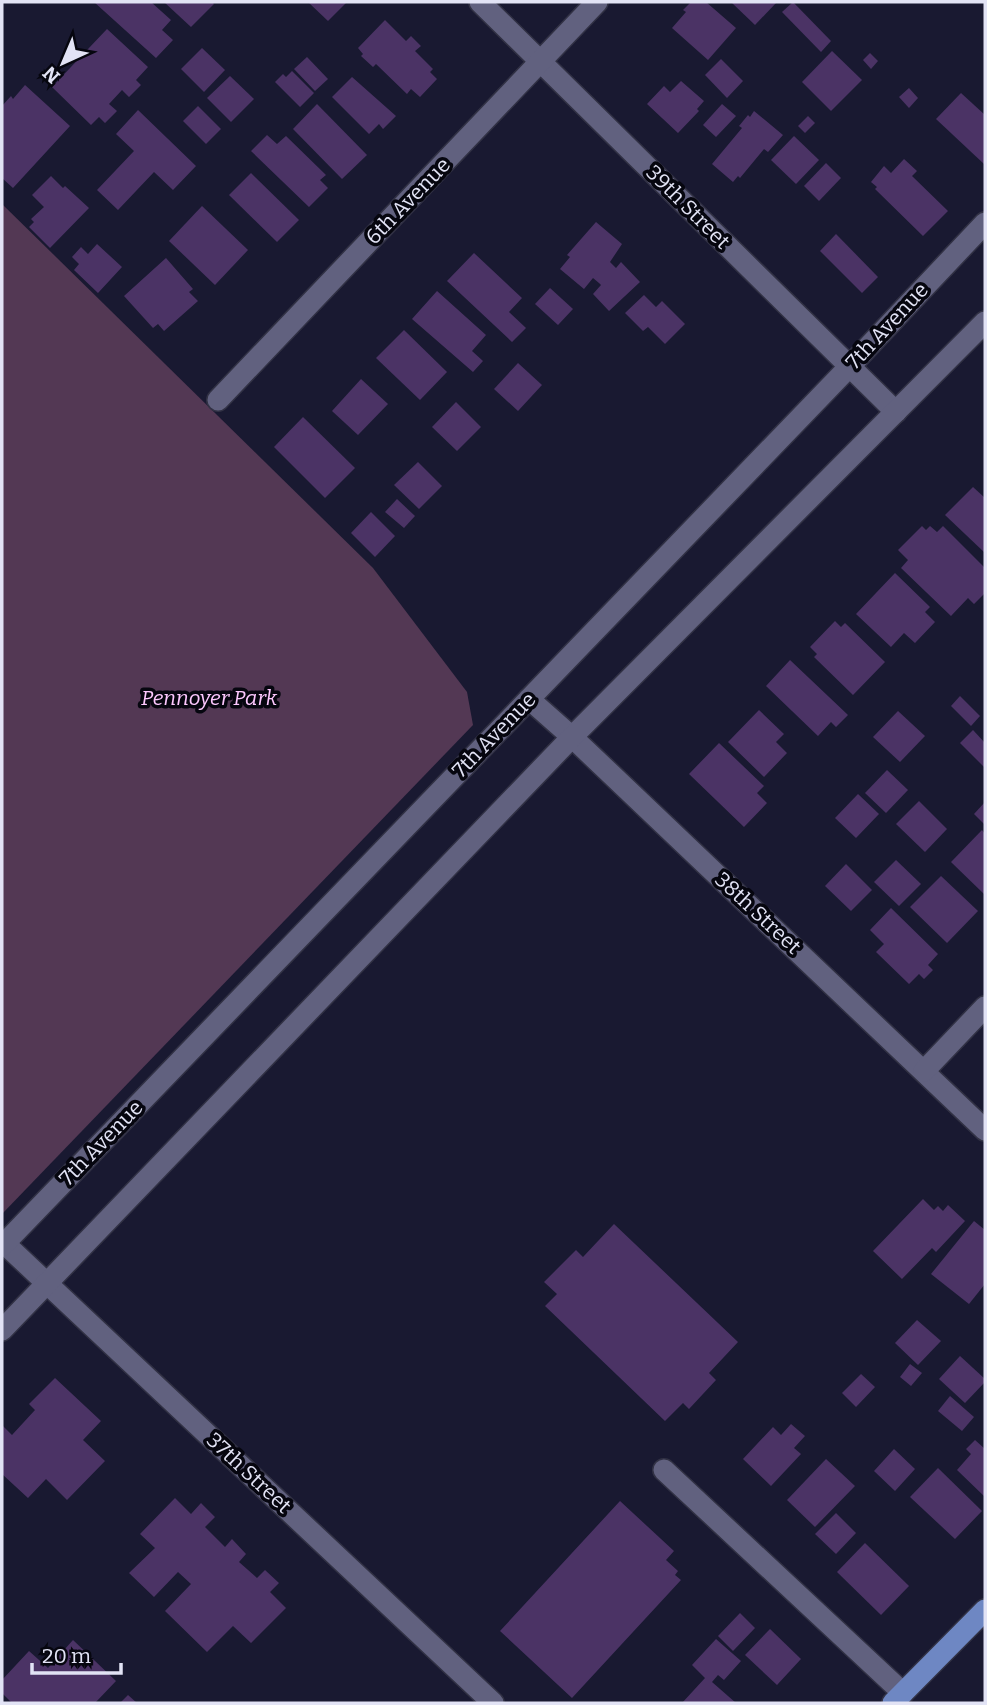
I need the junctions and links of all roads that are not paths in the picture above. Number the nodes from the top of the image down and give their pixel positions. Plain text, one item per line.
1 (480, 2) edge
2 (597, 2) edge
3 (540, 61) junction
4 (985, 223) edge
5 (985, 322) edge
6 (850, 366) junction
7 (218, 400) dead end
8 (896, 412) junction
9 (529, 699) junction
10 (572, 737) junction
11 (985, 1007) edge
12 (924, 1071) junction
13 (985, 1130) edge
14 (3, 1244) edge
15 (48, 1284) junction
16 (2, 1330) edge
17 (664, 1470) dead end
18 (985, 1610) edge
19 (898, 1698) edge
20 (493, 1703) edge

1 - 3 street, 39th Street
2 - 3 street, 6th Avenue
3 - 6 street, 39th Street
3 - 7 street, 6th Avenue
4 - 6 street, 7th Avenue
5 - 8 street
6 - 8 street, 39th Street
6 - 9 street, 7th Avenue
8 - 10 street
9 - 10 street, 38th Street
9 - 14 street, 7th Avenue
10 - 12 street, 38th Street
10 - 15 street
11 - 12 street
12 - 13 street, 38th Street
14 - 15 street, 37th Street
15 - 16 street
15 - 20 street, 37th Street
17 - 19 street
18 - 19 main road

